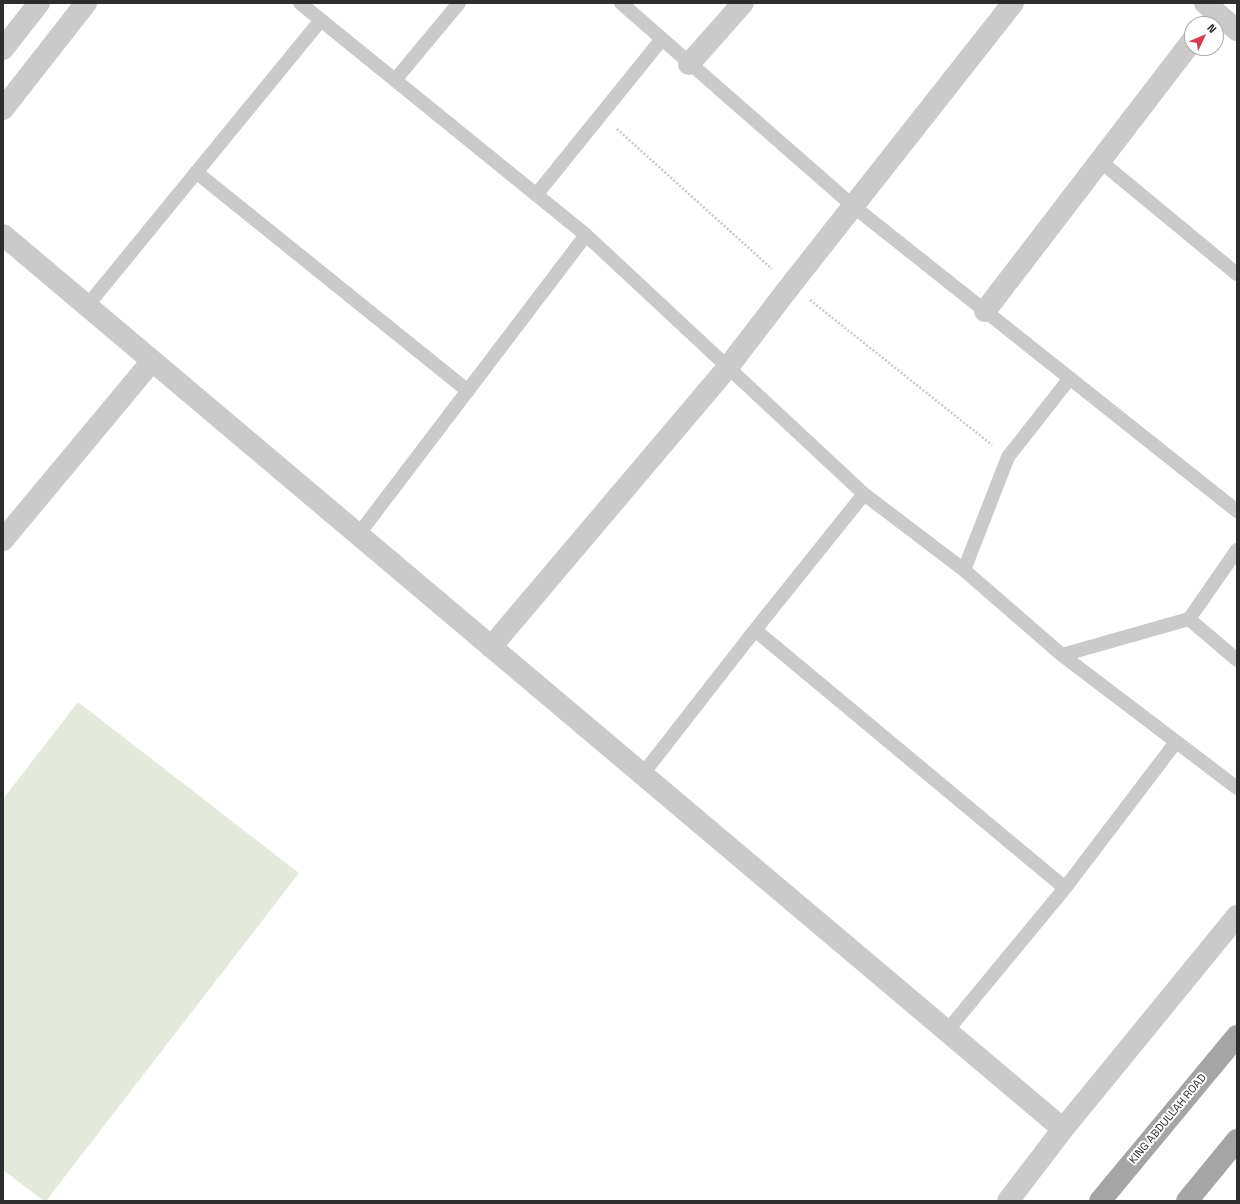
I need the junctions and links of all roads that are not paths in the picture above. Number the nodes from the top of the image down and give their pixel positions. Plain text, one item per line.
1 (39, 3) edge
2 (86, 3) edge
3 (300, 3) edge
4 (621, 3) edge
5 (743, 3) edge
6 (1013, 3) edge
7 (457, 4) edge
8 (1212, 10) edge
9 (321, 20) junction
10 (1237, 30) edge
11 (662, 39) junction
12 (3, 49) edge
13 (1184, 51) edge
14 (689, 64) junction
15 (395, 80) junction
16 (3, 109) edge
17 (1100, 161) junction
18 (196, 172) junction
19 (536, 195) junction
20 (853, 206) junction
21 (3, 235) edge
22 (586, 235) junction
23 (1237, 274) edge
24 (87, 306) junction
25 (985, 311) junction
26 (152, 360) junction
27 (728, 367) junction
28 (1070, 378) junction
29 (468, 391) junction
30 (864, 494) junction
31 (1237, 511) edge
32 (358, 535) junction
33 (3, 540) edge
34 (1237, 550) edge
35 (964, 570) junction
36 (1189, 619) junction
37 (755, 630) junction
38 (492, 647) junction
39 (1062, 655) junction
40 (1237, 660) edge
41 (1176, 742) junction
42 (642, 775) junction
43 (1237, 788) edge
44 (1065, 888) junction
45 (1237, 916) edge
46 (946, 1032) junction
47 (1237, 1036) edge
48 (1063, 1130) junction
49 (1237, 1140) edge
50 (1008, 1201) edge
51 (1100, 1201) edge
52 (1187, 1201) edge

1 - 12 street
2 - 16 street
3 - 9 lane
4 - 11 lane
5 - 14 street
6 - 20 street
7 - 15 lane
8 - 10 street
9 - 15 lane
9 - 18 lane
11 - 14 lane
11 - 19 lane
13 - 17 street
14 - 20 lane
15 - 19 lane
17 - 23 lane
17 - 25 street
18 - 24 lane
18 - 29 lane
19 - 22 lane
20 - 25 lane
20 - 27 street
21 - 24 street
22 - 27 lane
22 - 29 lane
24 - 26 street
25 - 28 lane
26 - 32 street
26 - 33 street
27 - 30 lane
27 - 38 street
28 - 31 lane
28 - 35 lane
29 - 32 lane
30 - 35 lane
30 - 37 lane
32 - 38 street
34 - 36 lane
35 - 39 lane
36 - 39 lane
36 - 40 lane
37 - 42 lane
37 - 44 lane
38 - 42 street
39 - 41 lane
41 - 43 lane
41 - 44 lane
42 - 46 street
44 - 46 lane
45 - 48 street
46 - 48 street
47 - 51 main road, KING ABDULLAH ROAD
48 - 50 street
49 - 52 main road

